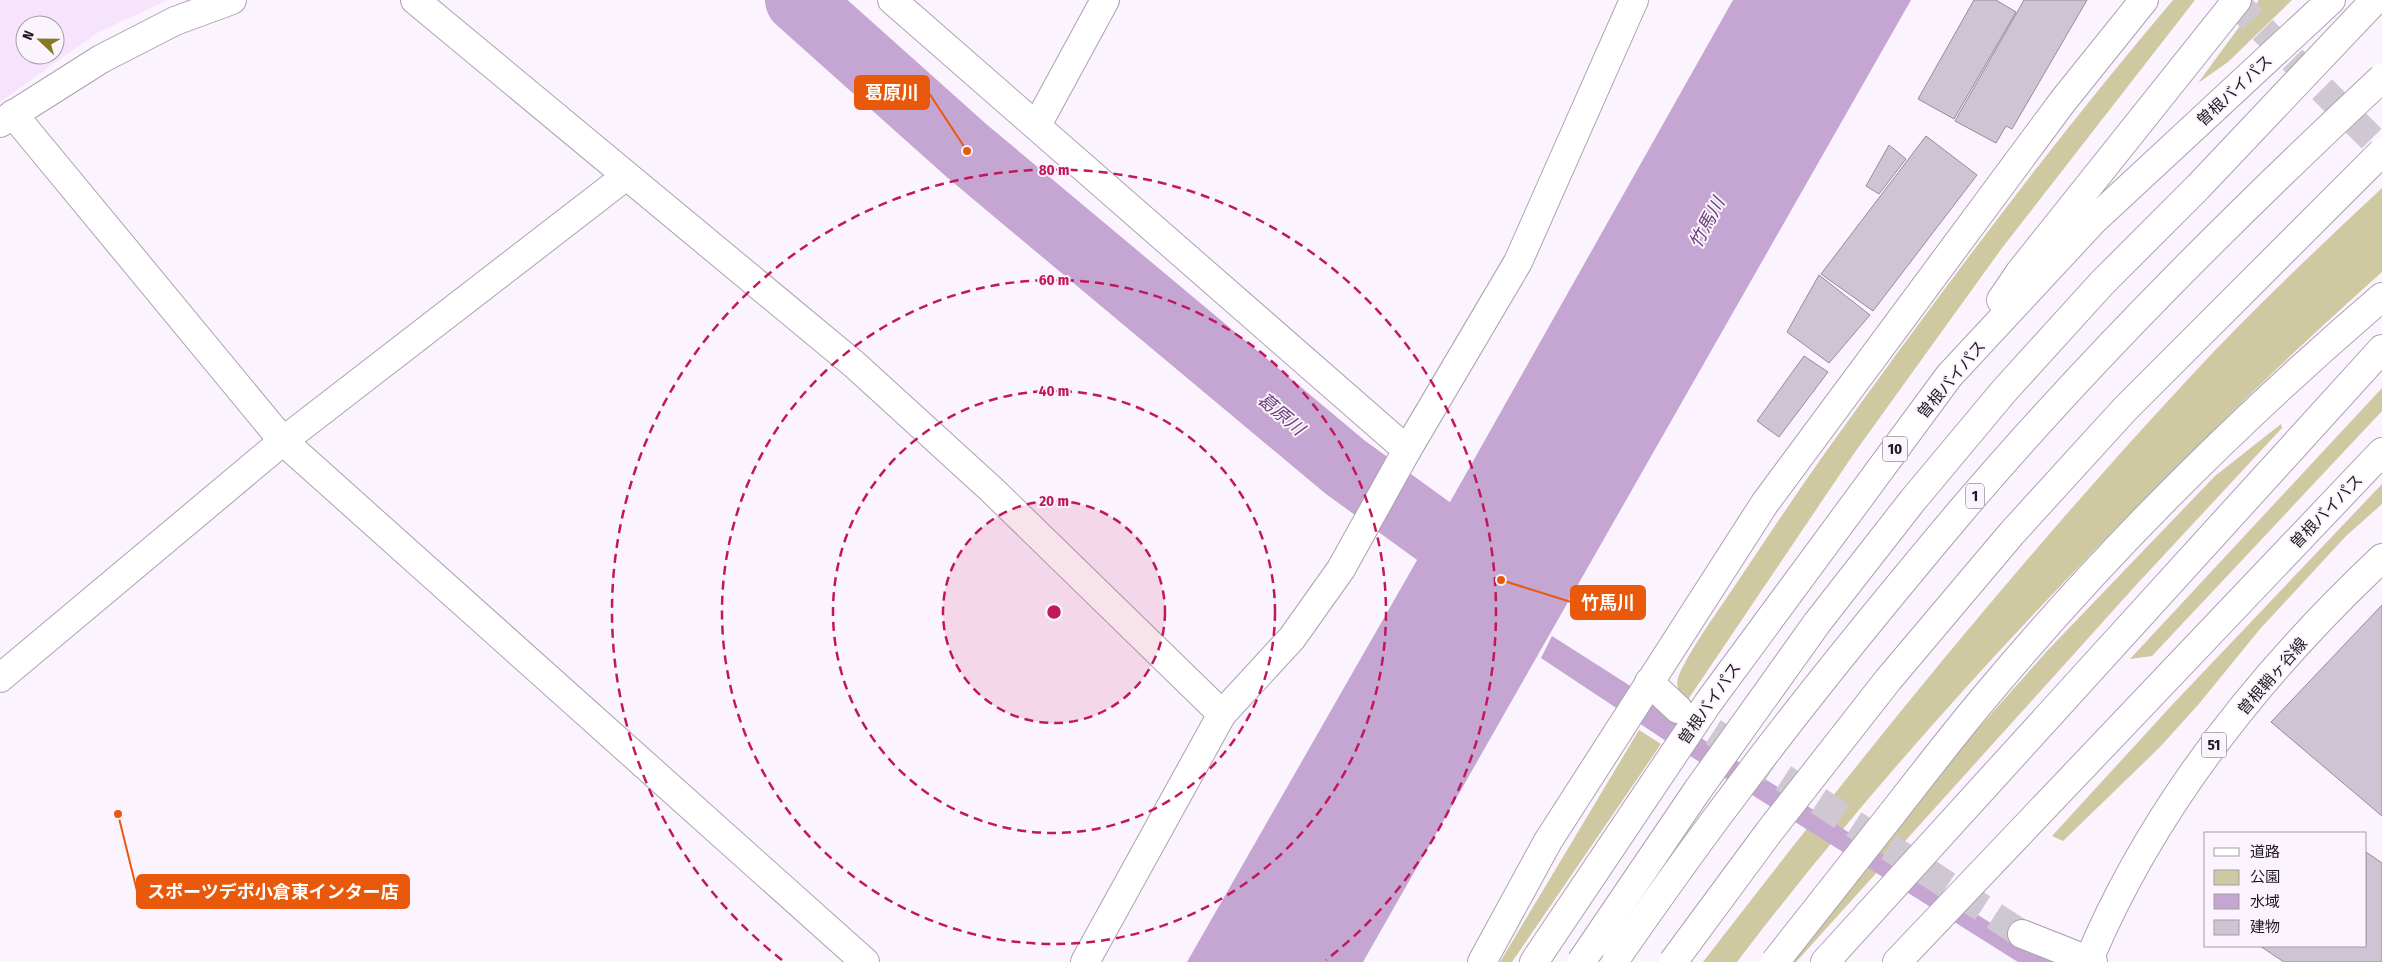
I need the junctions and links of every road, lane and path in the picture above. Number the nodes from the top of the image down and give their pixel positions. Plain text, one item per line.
1 (232, 0) edge
2 (415, 0) edge
3 (892, 0) edge
4 (1105, 0) edge
5 (1634, 0) edge
6 (2144, 0) edge
7 (2237, 0) edge
8 (2331, 0) edge
9 (2376, 0) edge
10 (2382, 78) edge
11 (6, 118) edge
12 (1037, 125) junction
13 (2382, 152) edge
14 (626, 176) junction
15 (2382, 297) edge
16 (2382, 350) edge
17 (1949, 376) junction
18 (283, 441) junction
19 (1407, 450) junction
20 (2382, 452) edge
21 (2382, 558) edge
22 (0, 678) edge
23 (1649, 682) junction
24 (1678, 709) tunnel mouth
25 (1222, 714) junction
26 (2022, 934) tunnel mouth
27 (2090, 961) edge
28 (866, 962) edge
29 (1084, 962) edge
30 (1482, 962) edge
31 (1534, 962) edge
32 (1581, 962) edge
33 (1613, 962) edge
34 (1673, 962) edge
35 (1775, 962) edge
36 (1825, 962) edge
37 (1897, 962) edge

1 - 11 main road
2 - 14 main road
3 - 12 main road
4 - 12 main road
5 - 19 main road
6 - 23 main road
7 - 17 main road
8 - 17 main road, 曽根バイパス / 10
9 - 32 main road, bridge
10 - 33 main road, 1, bridge
11 - 18 main road
12 - 19 main road
13 - 34 main road, bridge
14 - 18 main road
14 - 25 main road
15 - 35 main road, bridge
16 - 36 main road
17 - 31 main road, 曽根バイパス / 10
18 - 22 main road
18 - 28 main road
19 - 25 main road
20 - 37 main road, 曽根バイパス
21 - 27 main road, 曽根鞘ヶ谷線 / 51
23 - 24 main road
23 - 30 main road
25 - 29 main road
26 - 27 main road

